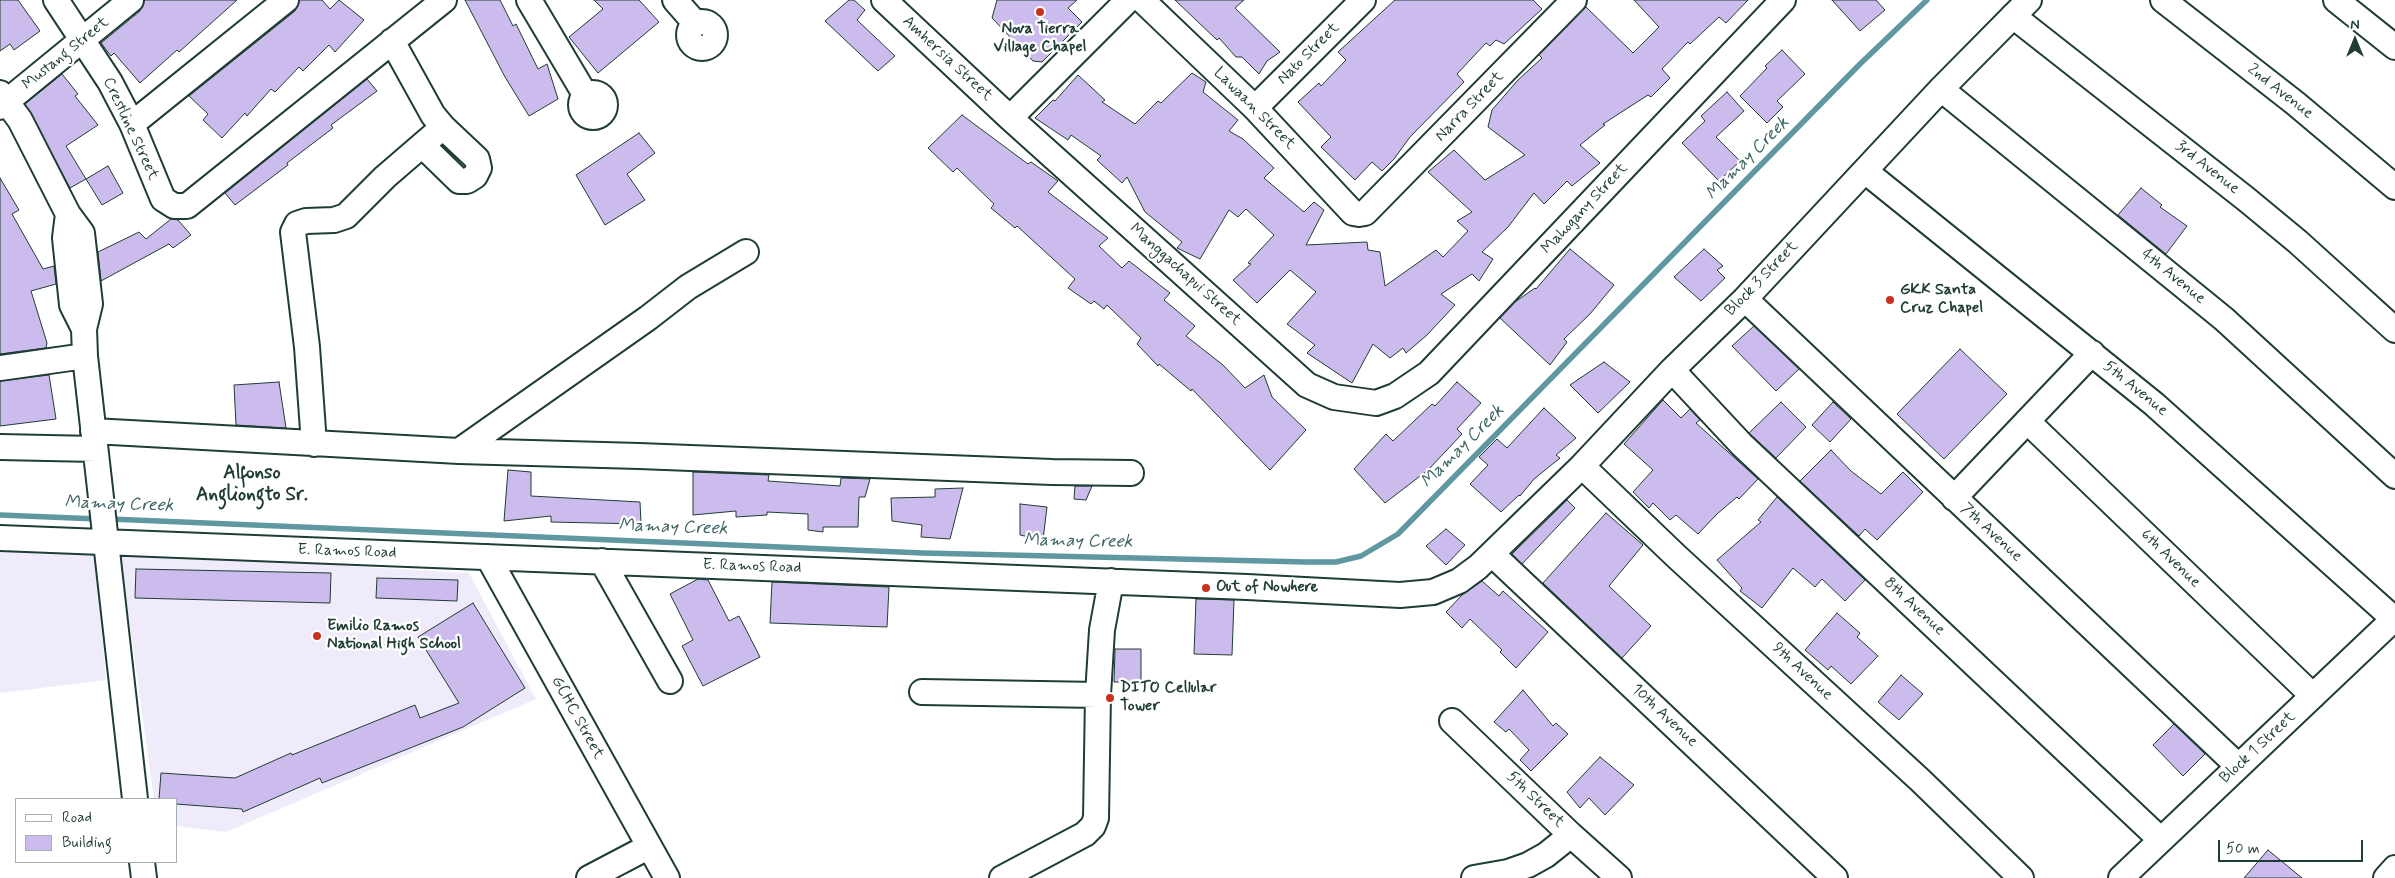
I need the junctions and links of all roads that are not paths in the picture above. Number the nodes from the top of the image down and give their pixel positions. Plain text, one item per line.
1 (56, 0) edge
2 (131, 0) edge
3 (286, 0) edge
4 (444, 0) edge
5 (529, 0) edge
6 (675, 0) edge
7 (884, 0) edge
8 (1128, 0) edge
9 (1142, 0) edge
10 (1363, 0) edge
11 (1574, 0) edge
12 (1783, 0) edge
13 (2163, 0) edge
14 (2336, 0) edge
15 (417, 7) edge
16 (2021, 8) edge
17 (696, 24) dead end
18 (82, 40) junction
19 (392, 41) junction
20 (2395, 47) edge
21 (1942, 89) junction
22 (586, 96) dead end
23 (2, 101) edge
24 (1255, 108) junction
25 (1010, 118) junction
26 (132, 124) junction
27 (443, 127) junction
28 (423, 146) junction
29 (1865, 171) junction
30 (2395, 186) edge
31 (1365, 213) joint
32 (746, 252) dead end
33 (1745, 299) junction
34 (2395, 330) edge
35 (2092, 354) junction
36 (85, 356) junction
37 (0, 368) edge
38 (1672, 370) junction
39 (1376, 403) joint
40 (2027, 421) junction
41 (94, 440) junction
42 (314, 444) junction
43 (0, 446) edge
44 (459, 452) junction
45 (1582, 466) junction
46 (1131, 473) dead end
47 (2395, 476) edge
48 (1954, 498) junction
49 (104, 525) junction
50 (0, 538) edge
51 (1492, 554) junction
52 (488, 558) junction
53 (602, 561) junction
54 (1111, 581) junction
55 (2395, 619) edge
56 (670, 681) dead end
57 (922, 692) dead end
58 (1098, 695) junction
59 (2313, 696) junction
60 (1452, 721) dead end
61 (2238, 766) junction
62 (135, 798) edge
63 (1571, 835) junction
64 (2161, 840) junction
65 (639, 852) junction
66 (142, 863) edge
67 (2395, 868) edge
68 (144, 878) edge
69 (589, 878) edge
70 (667, 878) edge
71 (1002, 878) edge
72 (1474, 878) edge
73 (1619, 878) edge
74 (1835, 878) edge
75 (2021, 878) edge
76 (2121, 878) edge
77 (2386, 878) edge

1 - 18 street, Crestline Street
2 - 18 street, Mustang Street
3 - 26 street
4 - 15 street
5 - 22 street
6 - 17 street
7 - 25 street, Amhersia Street
8 - 25 street
9 - 24 street, Lawaan Street
10 - 24 street, Nato Street
11 - 31 street, Narra Street
12 - 39 street, Mahogany Street
13 - 30 street, 2nd Avenue
14 - 20 street
15 - 19 street
16 - 21 street, Block 3 Street
16 - 34 street, 3rd Avenue
18 - 23 street, Mustang Street
18 - 26 street, Crestline Street
19 - 26 street, Crestline Street
19 - 27 street
21 - 29 street, Block 3 Street
21 - 47 street, 4th Avenue
23 - 36 street
24 - 31 street, Lawaan Street
25 - 39 street, Manggachapui Street
27 - 28 street
27 - 28 street
28 - 42 street
29 - 33 street, Block 3 Street
29 - 35 street, 5th Avenue
32 - 44 street
33 - 38 street, Block 3 Street
33 - 48 street, 7th Avenue
35 - 40 street
35 - 55 street, 5th Avenue
36 - 37 street
36 - 41 street
38 - 45 street, Block 3 Street
38 - 64 street, 8th Avenue
40 - 48 street
40 - 59 street, 6th Avenue
41 - 42 street
41 - 43 street
41 - 49 street
42 - 44 street
44 - 46 street
45 - 51 street, Block 3 Street
45 - 75 street, 9th Avenue
48 - 61 street, 7th Avenue
49 - 50 street, E. Ramos Road
49 - 52 street, E. Ramos Road
49 - 62 street
51 - 54 street, E. Ramos Road
51 - 74 street, 10th Avenue
52 - 53 street, E. Ramos Road
52 - 65 street, GCHC Street
53 - 54 street, E. Ramos Road
53 - 56 street
54 - 58 street
55 - 59 street, Block 1 Street
57 - 58 street
58 - 71 street
59 - 61 street, Block 1 Street
60 - 63 street, 5th Street
61 - 64 street, Block 1 Street
63 - 72 street
63 - 73 street, 5th Street
64 - 76 street, Block 1 Street
65 - 69 street
65 - 70 street, GCHC Street
66 - 68 street
67 - 77 street

